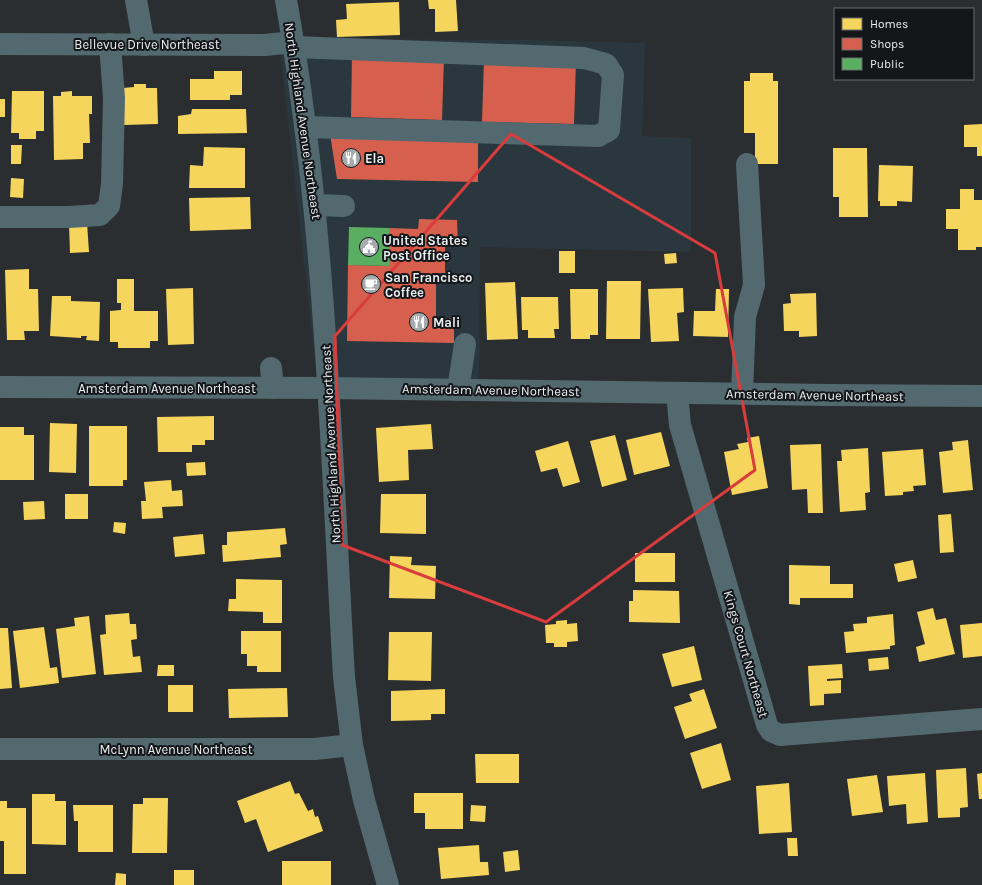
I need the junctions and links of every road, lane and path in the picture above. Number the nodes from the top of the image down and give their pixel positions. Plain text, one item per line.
1 (136, 0) edge
2 (286, 0) edge
3 (0, 44) edge
4 (110, 44) junction
5 (144, 44) junction
6 (294, 44) junction
7 (305, 127) junction
8 (748, 164) dead end
9 (316, 205) junction
10 (344, 206) dead end
11 (0, 217) edge
12 (465, 344) dead end
13 (0, 387) edge
14 (327, 388) junction
15 (458, 390) junction
16 (677, 393) junction
17 (742, 394) junction
18 (982, 396) edge
19 (982, 719) edge
20 (352, 745) junction
21 (0, 749) edge
22 (388, 885) edge

1 - 5 street
2 - 6 street, North Highland Avenue Northeast
3 - 4 street, Bellevue Drive Northeast
4 - 5 street, Bellevue Drive Northeast
4 - 11 street
5 - 6 street, Bellevue Drive Northeast
6 - 7 street, North Highland Avenue Northeast
6 - 7 street, Bellevue Drive Northeast
7 - 9 street, North Highland Avenue Northeast
8 - 17 street
9 - 10 street
9 - 14 street, North Highland Avenue Northeast
12 - 15 street
13 - 14 street, Amsterdam Avenue Northeast
14 - 15 street, Amsterdam Avenue Northeast
14 - 20 street, North Highland Avenue Northeast
15 - 16 street, Amsterdam Avenue Northeast
16 - 17 street, Amsterdam Avenue Northeast
16 - 19 street, Kings Court Northeast
17 - 18 street, Amsterdam Avenue Northeast
20 - 21 street, McLynn Avenue Northeast
20 - 22 street, North Highland Avenue Northeast

